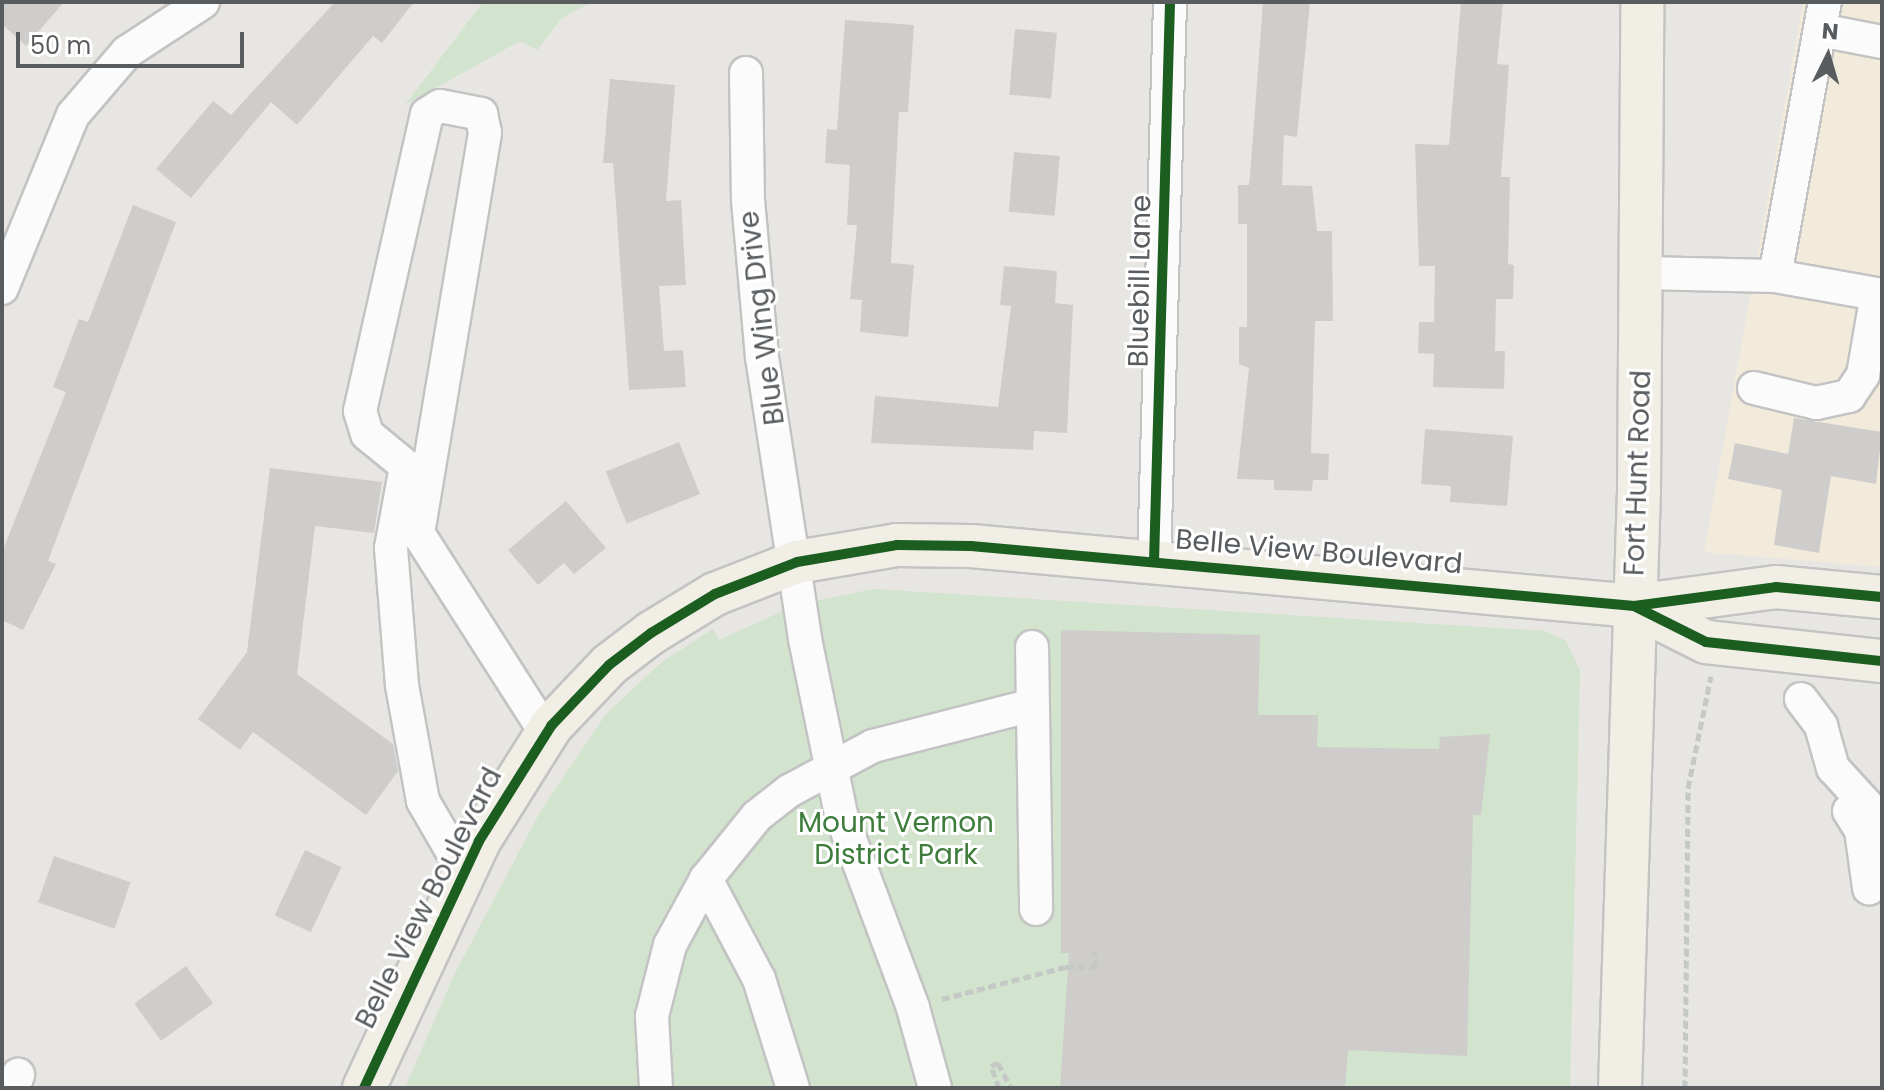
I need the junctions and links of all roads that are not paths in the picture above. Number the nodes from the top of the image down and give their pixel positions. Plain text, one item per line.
1 (203, 2) edge
2 (1170, 2) edge
3 (1642, 2) edge
4 (1822, 16) edge
5 (1882, 42) edge
6 (746, 73) dead end
7 (1643, 273) junction
8 (1775, 276) junction
9 (2, 288) edge
10 (1880, 294) edge
11 (1754, 388) dead end
12 (797, 562) junction
13 (1154, 562) junction
14 (1882, 597) edge
15 (1634, 606) junction
16 (1032, 647) dead end
17 (1882, 661) edge
18 (1801, 699) dead end
19 (1033, 705) junction
20 (546, 733) junction
21 (831, 766) junction
22 (1833, 768) junction
23 (1882, 836) edge
24 (1882, 854) edge
25 (464, 872) junction
26 (706, 879) junction
27 (1036, 909) dead end
28 (364, 1088) edge
29 (656, 1088) edge
30 (793, 1088) edge
31 (935, 1088) edge
32 (1620, 1088) edge

1 - 9 street
2 - 13 street, Bluebill Lane
3 - 7 main road, Fort Hunt Road
4 - 5 street
4 - 8 street
6 - 12 street, Blue Wing Drive
7 - 8 street
7 - 15 main road, Fort Hunt Road
8 - 10 street
10 - 11 street
12 - 13 main road, Belle View Boulevard
12 - 20 main road, Belle View Boulevard
12 - 21 street, Blue Wing Drive
13 - 15 main road, Belle View Boulevard
14 - 15 main road, Belle View Boulevard
15 - 17 main road, Belle View Boulevard
15 - 32 main road, Fort Hunt Road
16 - 19 street
18 - 22 street
19 - 21 street
19 - 27 street
20 - 25 main road, Belle View Boulevard
20 - 25 street
21 - 26 street
21 - 31 street, Blue Wing Drive
22 - 23 street
22 - 24 street
25 - 28 main road, Belle View Boulevard
26 - 29 street
26 - 30 street

